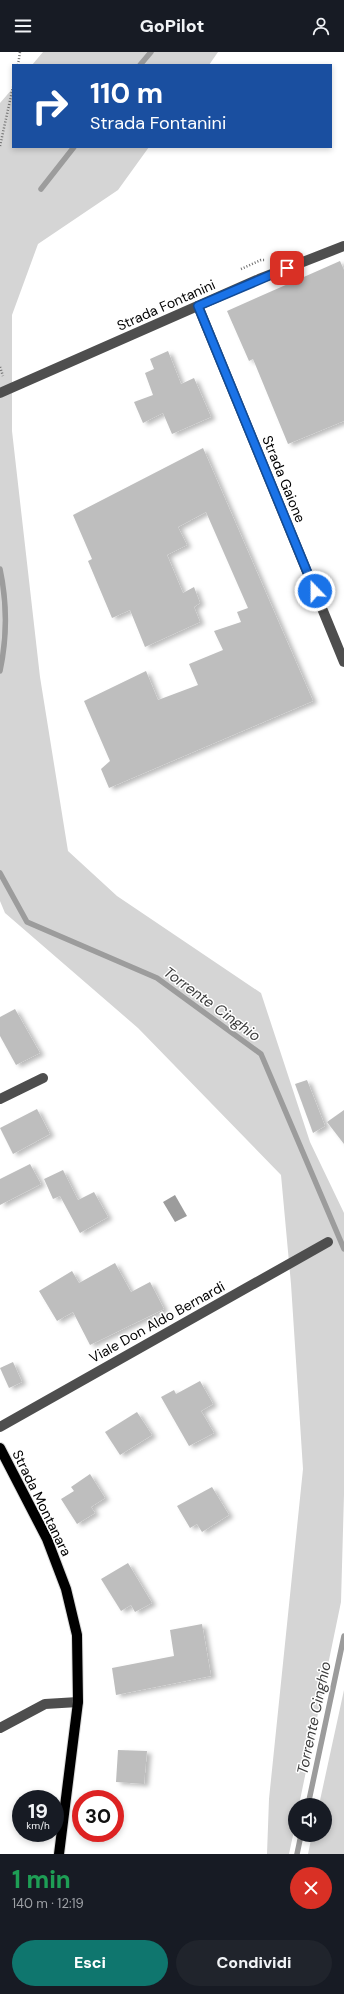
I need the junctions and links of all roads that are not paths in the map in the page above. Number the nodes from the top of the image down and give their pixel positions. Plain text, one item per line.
1 (344, 246) edge
2 (198, 306) junction
3 (0, 393) edge
4 (344, 662) edge
5 (43, 1078) dead end
6 (0, 1099) edge
7 (328, 1242) dead end
8 (0, 1427) edge
9 (0, 1448) edge
10 (78, 1702) junction
11 (0, 1728) edge
12 (59, 1854) edge

1 - 2 street, Strada Fontanini
2 - 3 street, Strada Fontanini
2 - 4 street, Strada Gaione
5 - 6 street
7 - 8 street, Viale Don Aldo Bernardi
9 - 10 main road, Strada Montanara
10 - 11 street
10 - 12 main road, Strada Montanara

